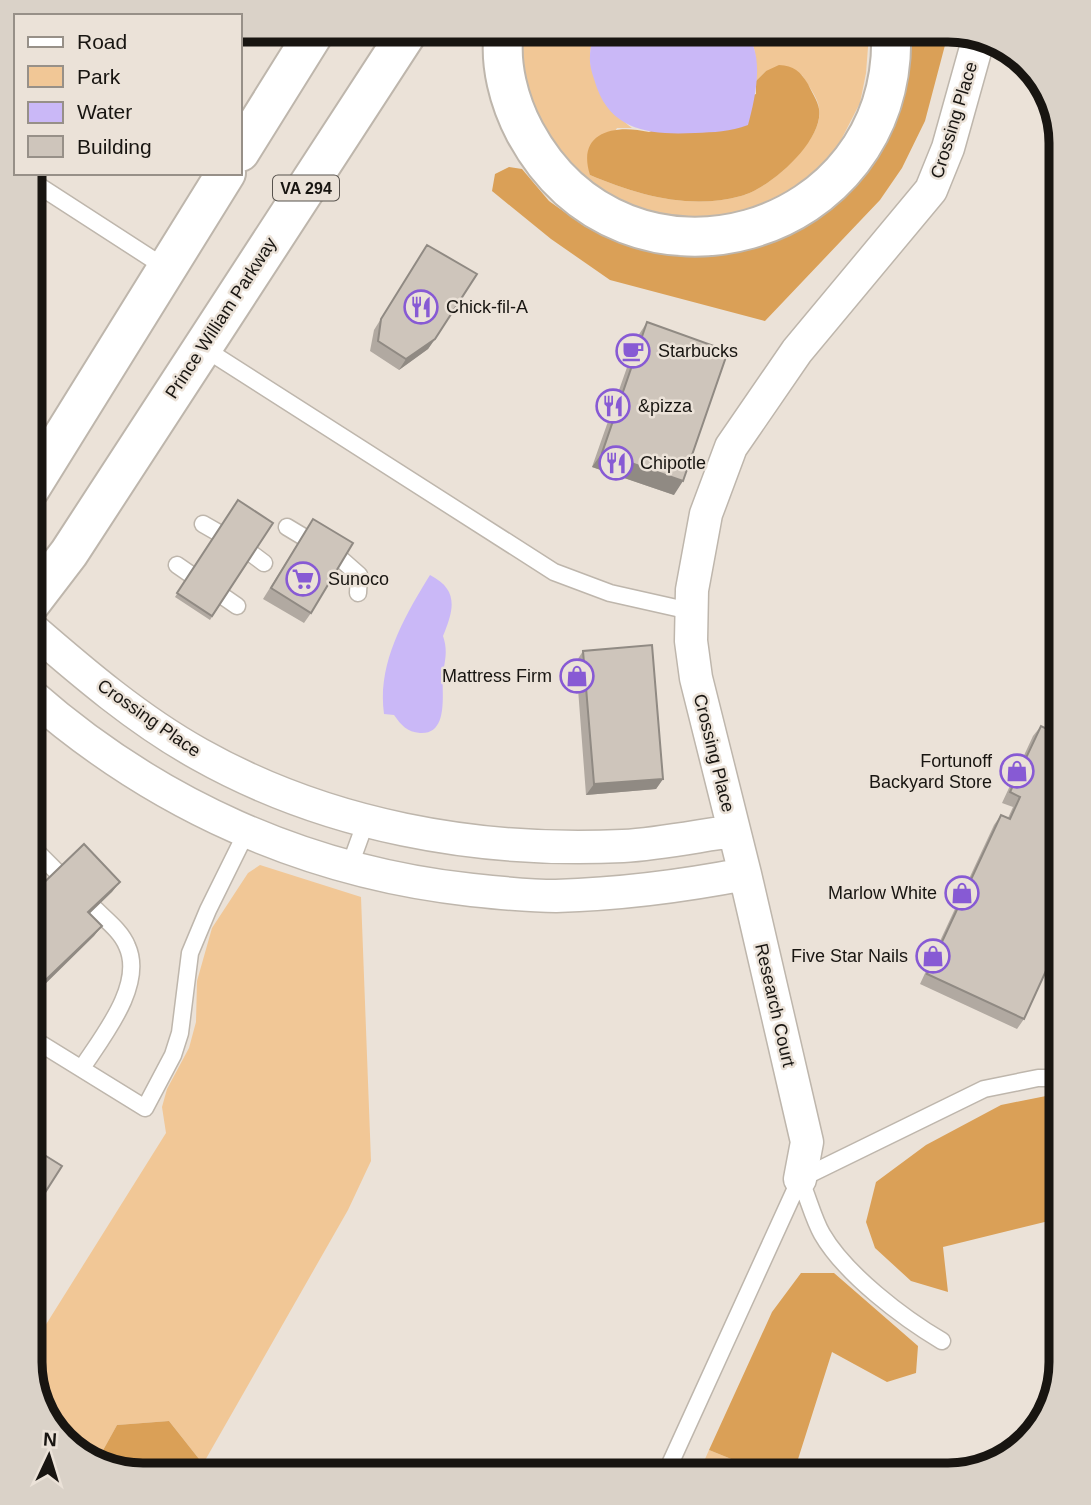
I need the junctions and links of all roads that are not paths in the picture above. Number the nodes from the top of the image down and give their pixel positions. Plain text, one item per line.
1 (309, 42) edge
2 (401, 42) edge
3 (504, 42) edge
4 (891, 42) edge
5 (976, 46) edge
6 (242, 149) edge
7 (225, 175) edge
8 (42, 188) edge
9 (166, 268) junction
10 (202, 347) junction
11 (42, 470) edge
12 (287, 527) dead end
13 (302, 536) edge
14 (342, 560) edge
15 (42, 589) edge
16 (358, 593) dead end
17 (690, 611) junction
18 (42, 637) edge
19 (42, 704) edge
20 (366, 821) junction
21 (733, 831) junction
22 (246, 833) junction
23 (42, 857) edge
24 (349, 868) junction
25 (58, 873) edge
26 (745, 874) junction
27 (95, 909) edge
28 (42, 1044) edge
29 (82, 1068) junction
30 (1049, 1078) edge
31 (800, 1179) junction
32 (942, 1341) dead end
33 (670, 1463) edge

1 - 6 highway
2 - 10 highway, Prince William Parkway / VA 294
3 - 4 highway
5 - 17 street, Crossing Place
7 - 9 highway
8 - 9 lane
9 - 11 highway
10 - 15 highway, Prince William Parkway / VA 294
10 - 17 lane
12 - 13 lane
14 - 16 lane
17 - 21 street, Crossing Place
18 - 20 street, Crossing Place
19 - 22 street
20 - 21 street, Crossing Place
20 - 24 lane
21 - 26 street, Research Court
22 - 24 street
22 - 29 lane
23 - 25 lane
24 - 26 street
26 - 31 street, Research Court
27 - 29 lane
28 - 29 lane
30 - 31 lane
31 - 32 lane
31 - 33 lane

